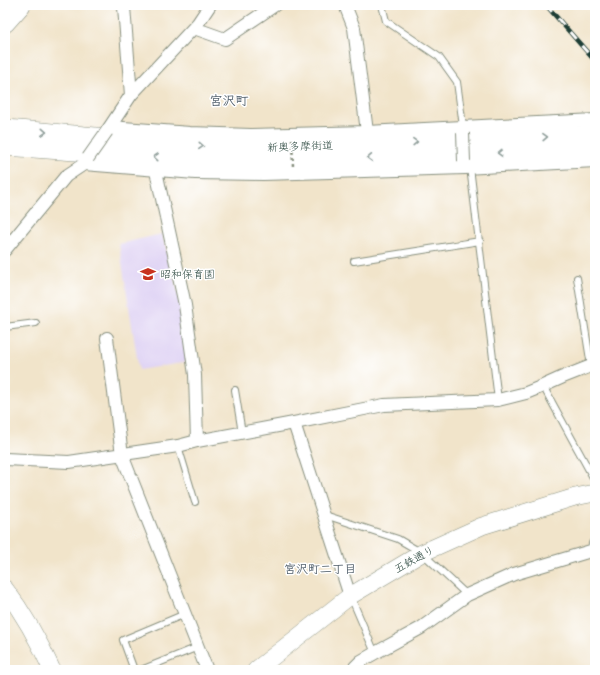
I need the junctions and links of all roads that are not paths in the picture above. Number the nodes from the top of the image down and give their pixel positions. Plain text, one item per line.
1 (21, 5) edge
2 (122, 5) edge
3 (210, 5) edge
4 (275, 5) edge
5 (345, 5) edge
6 (382, 5) edge
7 (5, 23) edge
8 (194, 28) junction
9 (131, 95) junction
10 (595, 120) edge
11 (5, 129) edge
12 (108, 129) junction
13 (463, 130) junction
14 (367, 132) junction
15 (595, 135) edge
16 (5, 146) edge
17 (595, 149) edge
18 (86, 161) junction
19 (595, 161) edge
20 (466, 165) junction
21 (156, 171) junction
22 (480, 241) junction
23 (5, 250) edge
24 (354, 262) dead end
25 (577, 278) dead end
26 (36, 323) dead end
27 (5, 326) edge
28 (107, 338) dead end
29 (593, 366) edge
30 (543, 386) junction
31 (235, 390) dead end
32 (498, 400) junction
33 (294, 423) junction
34 (242, 433) junction
35 (197, 441) junction
36 (178, 446) junction
37 (122, 455) junction
38 (5, 459) edge
39 (595, 481) edge
40 (595, 493) edge
41 (196, 502) dead end
42 (324, 514) junction
43 (595, 549) edge
44 (422, 553) junction
45 (7, 595) edge
46 (467, 595) junction
47 (350, 596) junction
48 (185, 614) junction
49 (198, 648) junction
50 (375, 653) junction
51 (52, 670) edge
52 (134, 670) edge
53 (140, 670) edge
54 (207, 670) edge
55 (256, 670) edge
56 (352, 670) edge

1 - 7 main road
2 - 9 street
3 - 8 street
4 - 8 street
5 - 14 street
6 - 13 lane
8 - 9 street
9 - 12 street
10 - 13 street
11 -> 15 main road, 新奥多摩街道
12 - 14 street
12 - 18 street, bridge
13 - 14 street
13 - 20 street, bridge
17 -> 16 main road, 新奥多摩街道
18 - 21 street
18 - 23 street
19 - 20 street
20 - 21 street
20 - 22 lane
21 - 35 street
22 - 24 lane
22 - 32 lane
25 - 29 lane
26 - 27 lane
28 - 37 street
29 - 30 street
30 - 32 street
30 - 39 lane
31 - 34 lane
32 - 33 street
33 - 34 street
33 - 42 street
34 - 35 street
35 - 36 street
36 - 37 street
36 - 41 lane
37 - 38 street
37 - 48 street
40 - 44 street, 五鉄通り
42 - 44 lane
42 - 47 street
43 - 46 street
44 - 46 lane
44 - 47 street, 五鉄通り
45 - 51 street
46 - 50 street
47 - 50 lane
47 - 55 street, 五鉄通り
48 - 49 street
48 - 52 lane
49 - 53 lane
49 - 54 street
50 - 56 street

